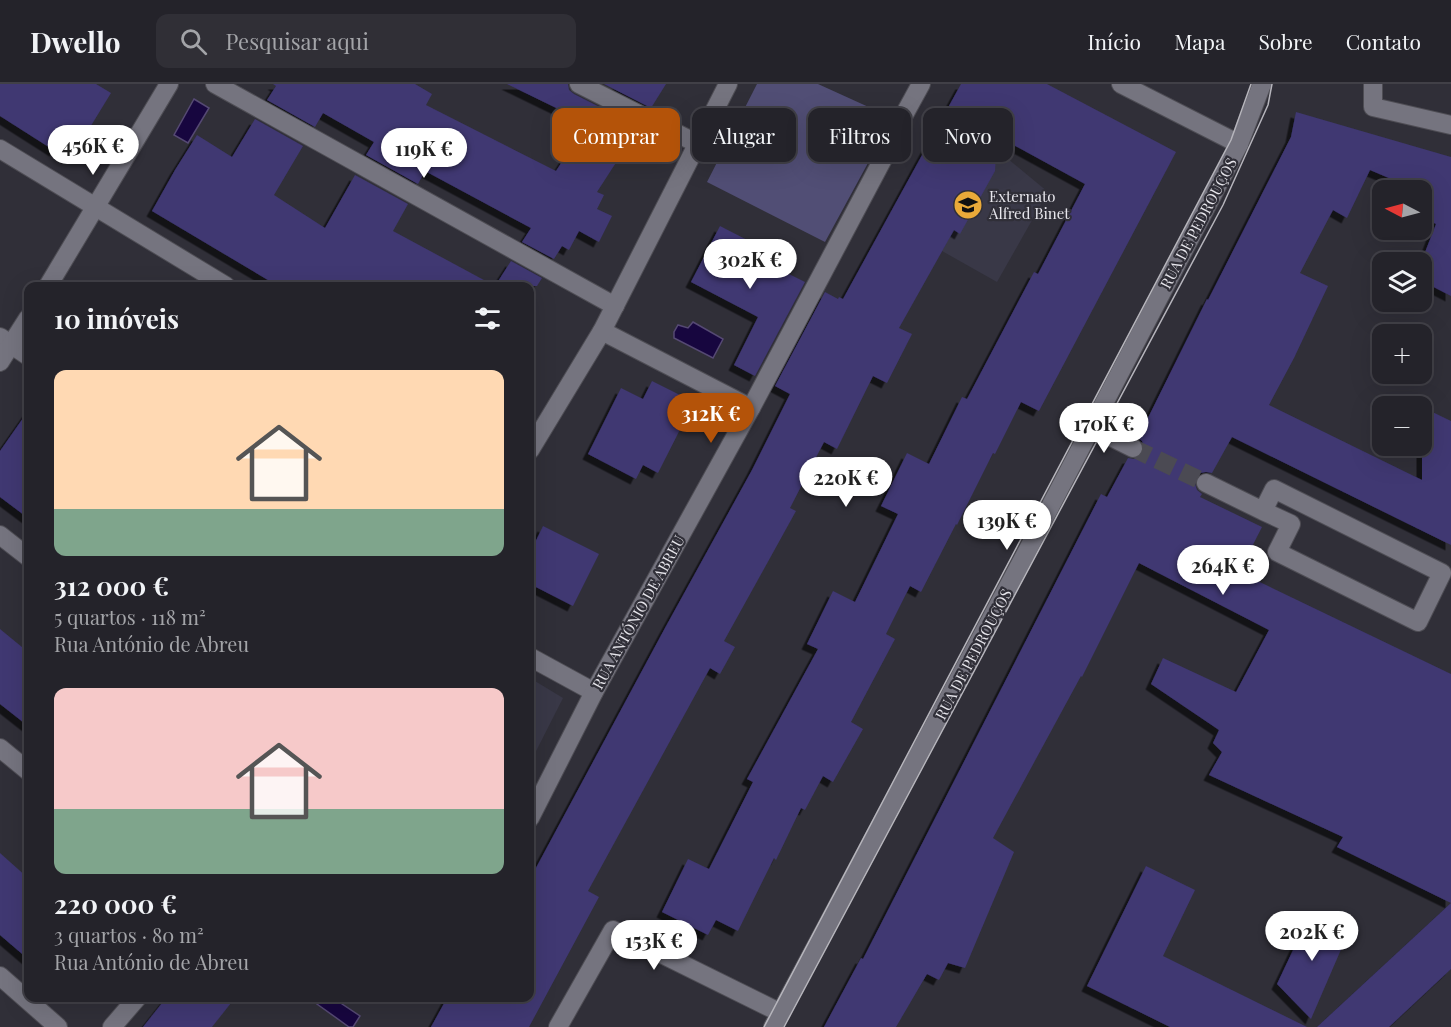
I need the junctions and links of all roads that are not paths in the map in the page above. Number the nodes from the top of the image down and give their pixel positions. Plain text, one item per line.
1 (169, 84) edge
2 (215, 84) edge
3 (579, 84) edge
4 (728, 84) edge
5 (921, 84) edge
6 (1121, 84) edge
7 (1262, 84) edge
8 (1373, 84) edge
9 (716, 108) edge
10 (1451, 125) edge
11 (692, 141) edge
12 (1239, 144) junction
13 (0, 149) edge
14 (692, 156) edge
15 (95, 208) junction
16 (50, 282) edge
17 (219, 282) edge
18 (615, 306) junction
19 (24, 322) edge
20 (602, 331) junction
21 (6, 341) edge
22 (24, 353) edge
23 (0, 362) edge
24 (751, 408) junction
25 (1091, 427) junction
26 (534, 443) edge
27 (1133, 448) tunnel mouth
28 (1206, 483) tunnel mouth
29 (1263, 511) junction
30 (0, 536) edge
31 (24, 553) edge
32 (534, 659) edge
33 (594, 692) junction
34 (0, 748) edge
35 (24, 768) edge
36 (534, 810) edge
37 (0, 976) edge
38 (24, 997) edge
39 (30, 1002) edge
40 (134, 1002) edge
41 (777, 1020) edge
42 (58, 1027) edge
43 (112, 1027) edge
44 (558, 1027) edge

1 - 15 street
2 - 18 street
3 - 11 street
4 - 9 street
5 - 24 street, RUA ANTÓNIO DE ABREU
6 - 12 street
7 - 12 street, RUA DE PEDROUÇOS
8 - 10 street
12 - 25 street, RUA DE PEDROUÇOS
13 - 15 street
14 - 18 street
15 - 16 street
15 - 17 street
18 - 20 street
19 - 21 street
20 - 24 street
20 - 26 street
21 - 22 street
21 - 23 street
24 - 33 street, RUA ANTÓNIO DE ABREU
25 - 27 street
25 - 41 street, RUA DE PEDROUÇOS
28 - 29 street
29 - 29 street
30 - 31 street
32 - 33 street
33 - 36 street, RUA ANTÓNIO DE ABREU
34 - 35 street
37 - 38 street
39 - 42 street
40 - 43 street
41 - 44 street

